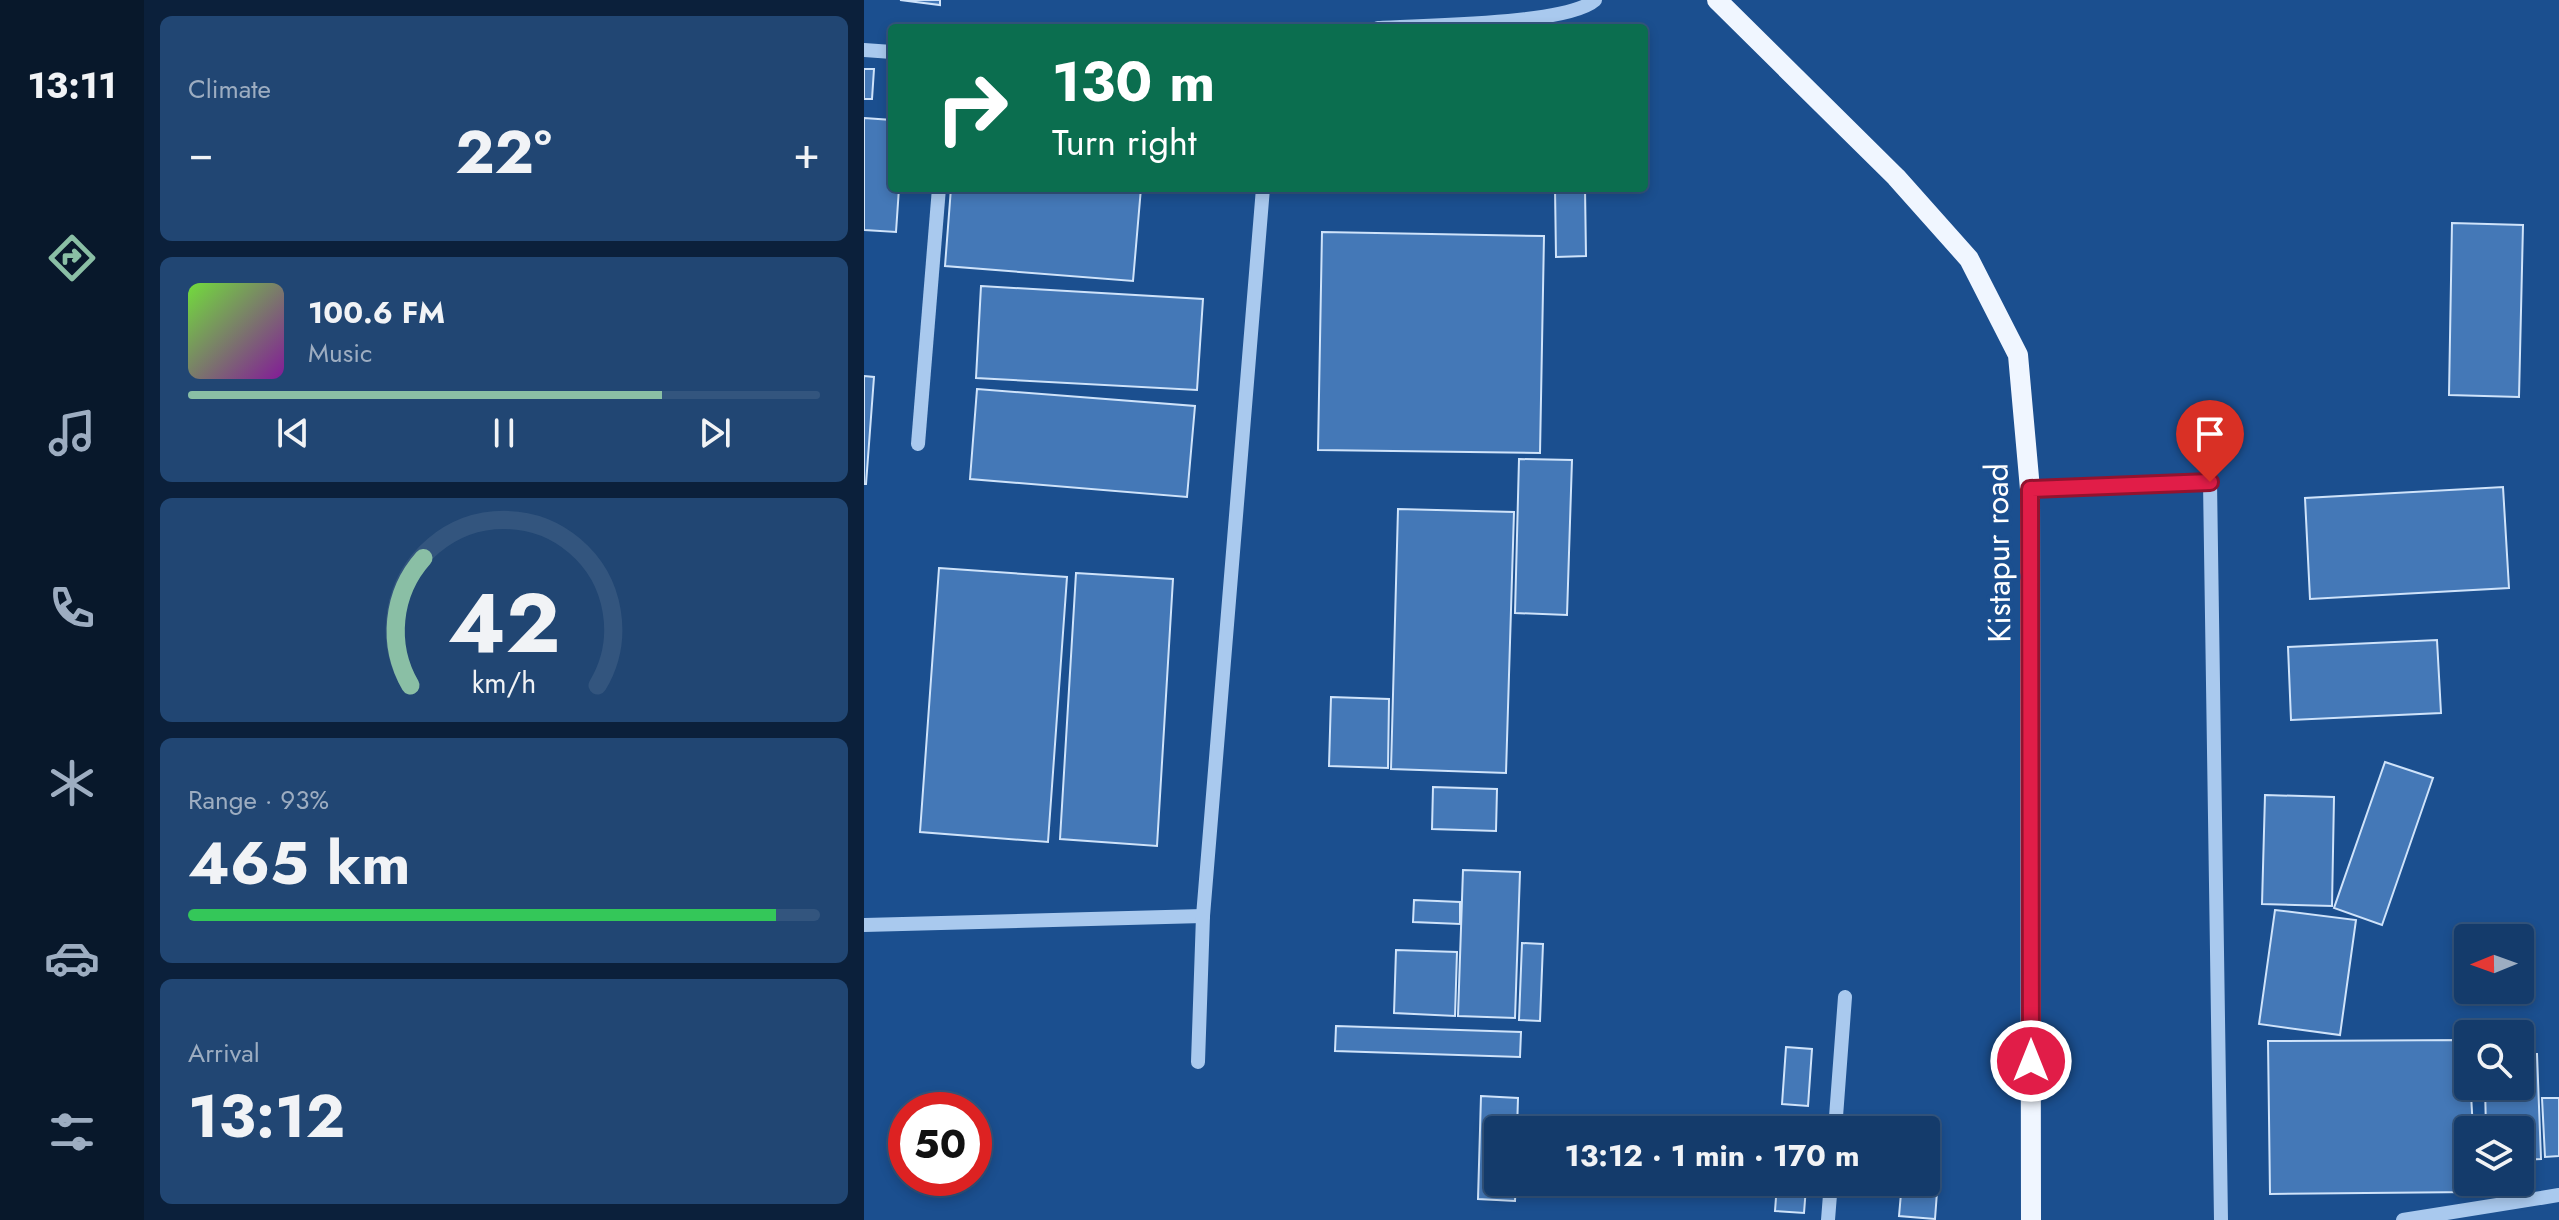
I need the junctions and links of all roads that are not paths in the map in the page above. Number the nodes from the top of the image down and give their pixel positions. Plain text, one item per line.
1 (1595, 0) edge
2 (1717, 0) edge
3 (1438, 24) edge
4 (864, 50) edge
5 (888, 52) edge
6 (939, 192) edge
7 (1263, 192) edge
8 (918, 444) dead end
9 (2030, 489) junction
10 (1203, 916) junction
11 (864, 925) edge
12 (1845, 997) dead end
13 (1198, 1062) dead end
14 (1836, 1116) edge
15 (2559, 1195) edge
16 (1830, 1196) edge
17 (1828, 1220) edge
18 (2031, 1220) edge
19 (2221, 1220) edge
20 (2403, 1220) edge

1 - 3 street
2 - 9 main road, Kistapur road
4 - 5 street
6 - 8 street
7 - 10 street
9 - 18 main road, Kistapur road
9 - 19 street
10 - 11 street
10 - 13 street
12 - 14 street
15 - 20 street
16 - 17 street

